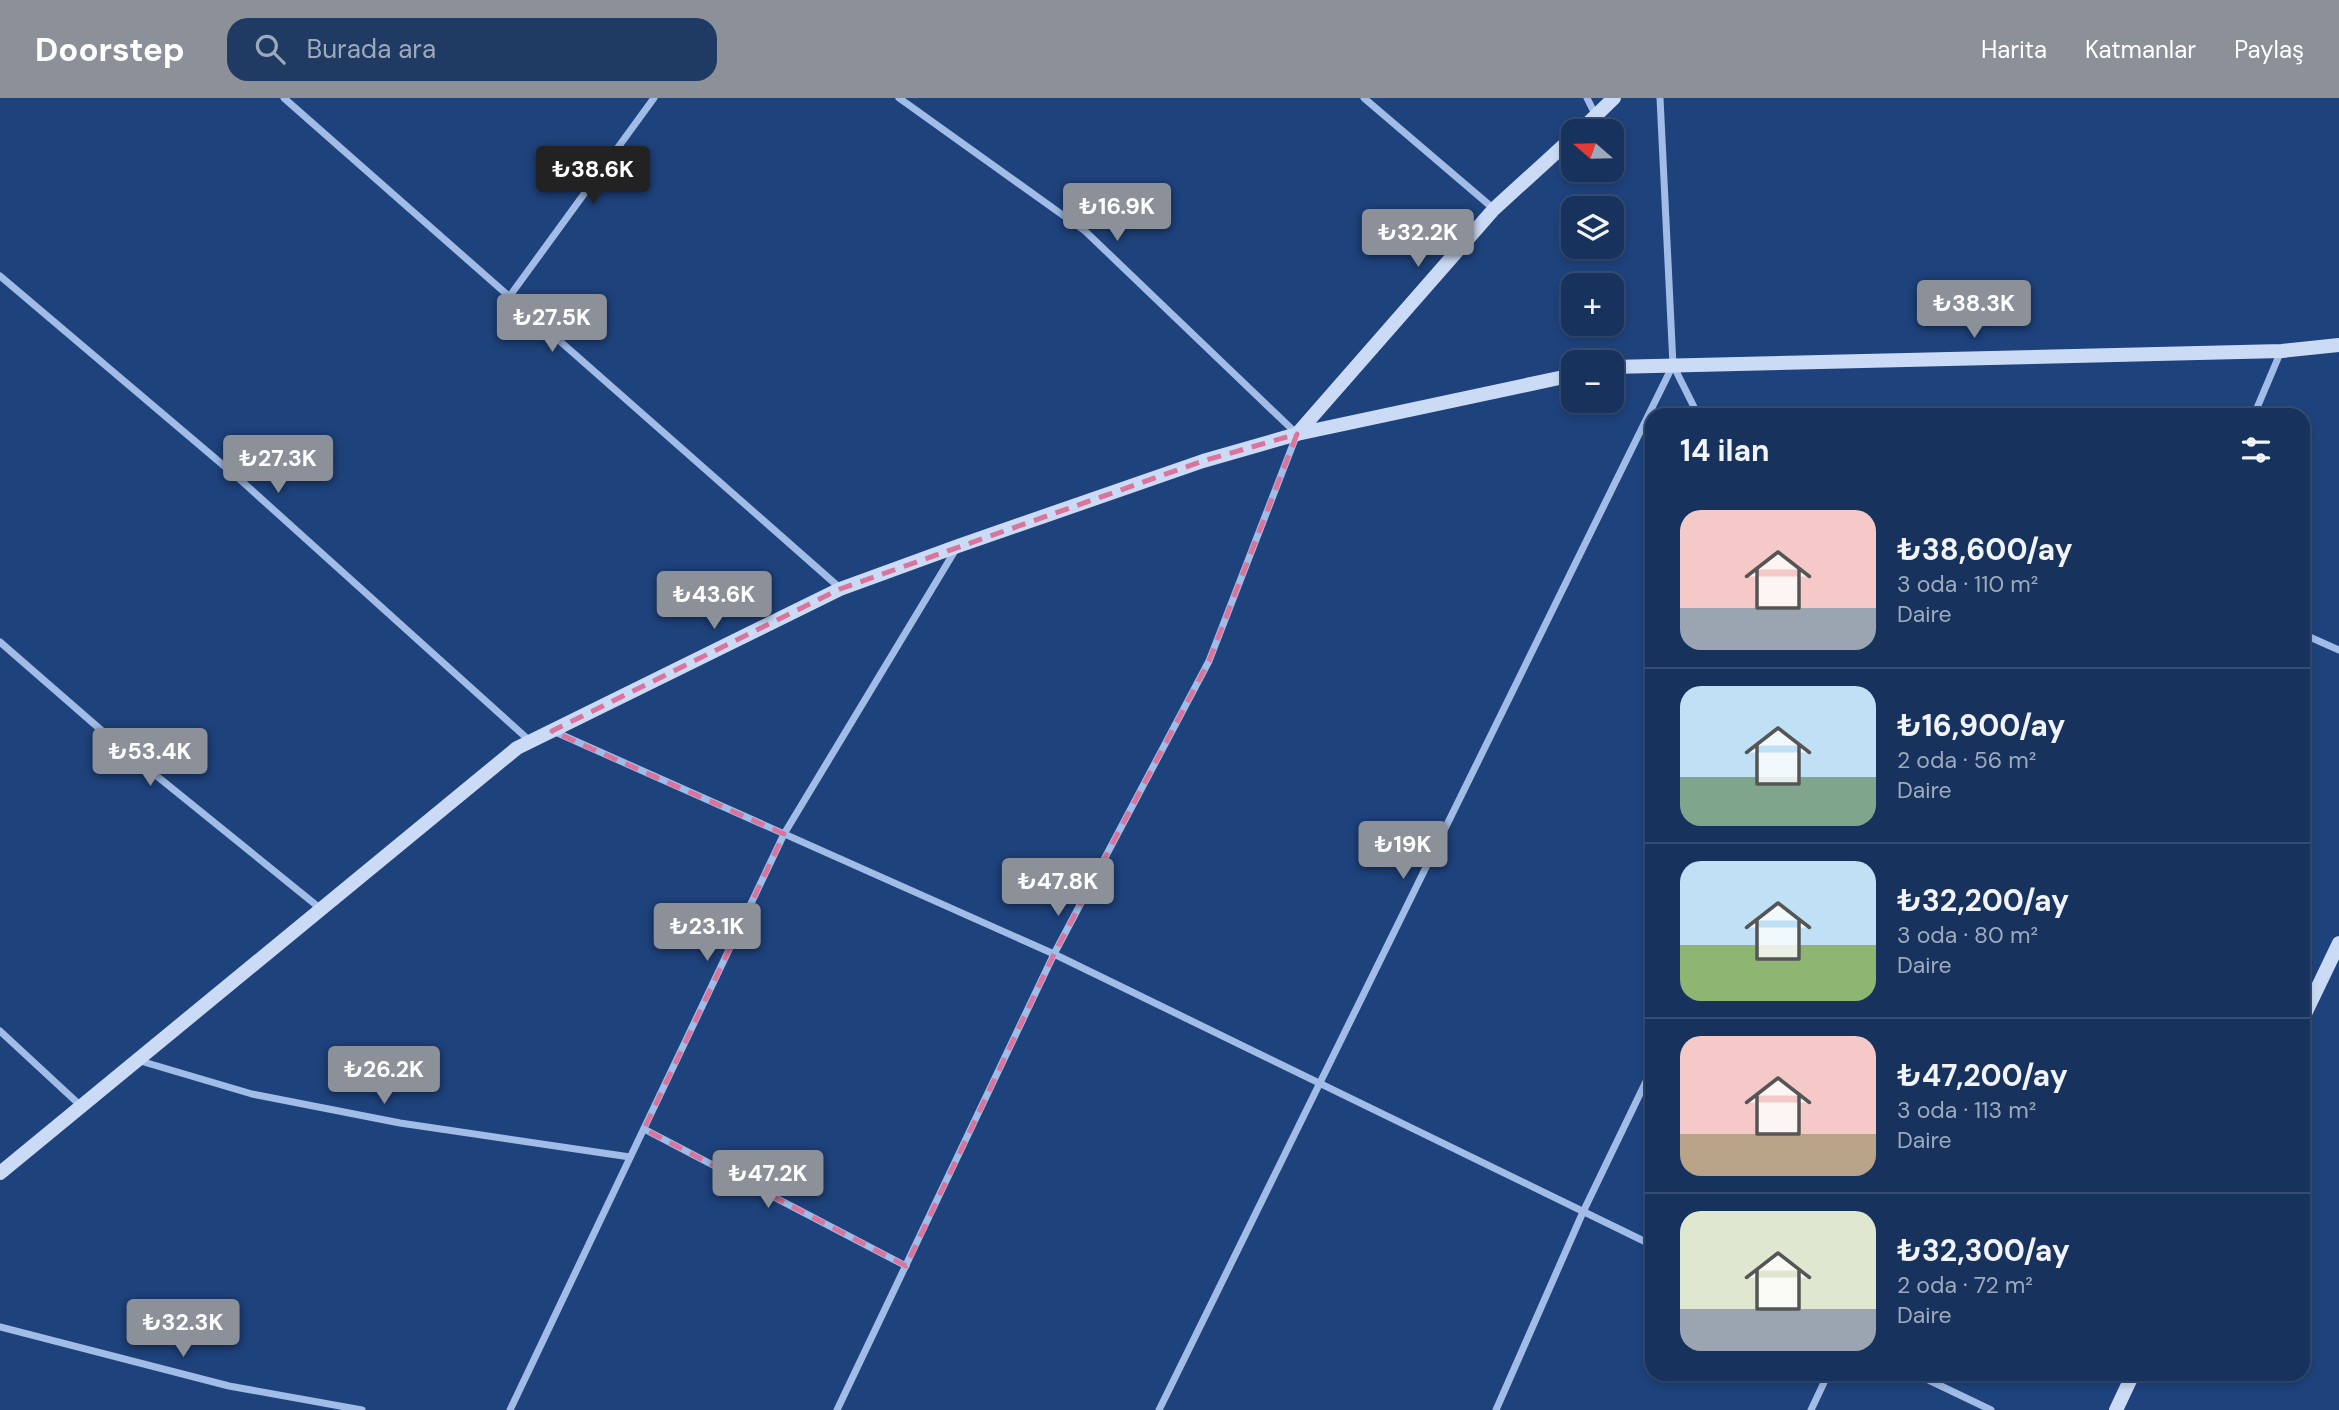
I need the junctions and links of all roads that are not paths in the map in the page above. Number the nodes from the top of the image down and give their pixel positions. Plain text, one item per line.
1 (284, 98) edge
2 (654, 98) edge
3 (899, 98) edge
4 (1364, 98) edge
5 (1587, 98) edge
6 (1614, 98) edge
7 (1660, 98) edge
8 (1596, 117) junction
9 (1594, 119) edge
10 (1561, 148) edge
11 (1494, 209) junction
12 (0, 276) edge
13 (509, 297) junction
14 (2339, 345) edge
15 (2282, 351) junction
16 (1673, 365) junction
17 (1624, 367) edge
18 (1561, 378) edge
19 (1652, 408) edge
20 (1694, 408) edge
21 (2257, 408) edge
22 (1645, 422) edge
23 (1297, 434) junction
24 (958, 546) junction
25 (840, 589) junction
26 (2310, 637) edge
27 (0, 642) edge
28 (2339, 650) edge
29 (552, 731) junction
30 (530, 742) junction
31 (784, 834) junction
32 (321, 909) junction
33 (2339, 943) edge
34 (1054, 954) junction
35 (2310, 1003) edge
36 (0, 1031) edge
37 (137, 1060) junction
38 (1319, 1083) junction
39 (1645, 1084) edge
40 (80, 1107) junction
41 (644, 1129) junction
42 (630, 1157) junction
43 (0, 1173) edge
44 (1583, 1212) junction
45 (1645, 1242) edge
46 (906, 1266) junction
47 (0, 1327) edge
48 (1825, 1381) edge
49 (1930, 1381) edge
50 (2130, 1381) edge
51 (362, 1410) edge
52 (510, 1410) edge
53 (837, 1410) edge
54 (1159, 1410) edge
55 (1496, 1410) edge
56 (1811, 1410) edge
57 (1990, 1410) edge
58 (2116, 1410) edge

1 - 13 street
2 - 13 street
3 - 23 street
4 - 11 street
5 - 8 street
6 - 8 street
7 - 16 street
8 - 9 street
10 - 11 street
11 - 23 street
12 - 30 street
13 - 25 street
14 - 15 street
15 - 16 street
15 - 21 street
16 - 17 street
16 - 19 street
16 - 20 street
18 - 23 street
22 - 38 street
23 - 24 street
23 - 34 street
24 - 25 street
24 - 31 street
25 - 29 street
26 - 28 street
27 - 32 street
29 - 30 street
29 - 31 street
30 - 32 street
31 - 34 street
31 - 41 street
32 - 37 street
33 - 35 street
34 - 38 street
34 - 46 street
36 - 40 street
37 - 40 street
37 - 42 street
38 - 44 street
38 - 54 street
39 - 44 street
40 - 43 street
41 - 42 street
41 - 46 street
42 - 52 street
44 - 45 street
44 - 55 street
46 - 53 street
47 - 51 street
48 - 56 street
49 - 57 street
50 - 58 street

